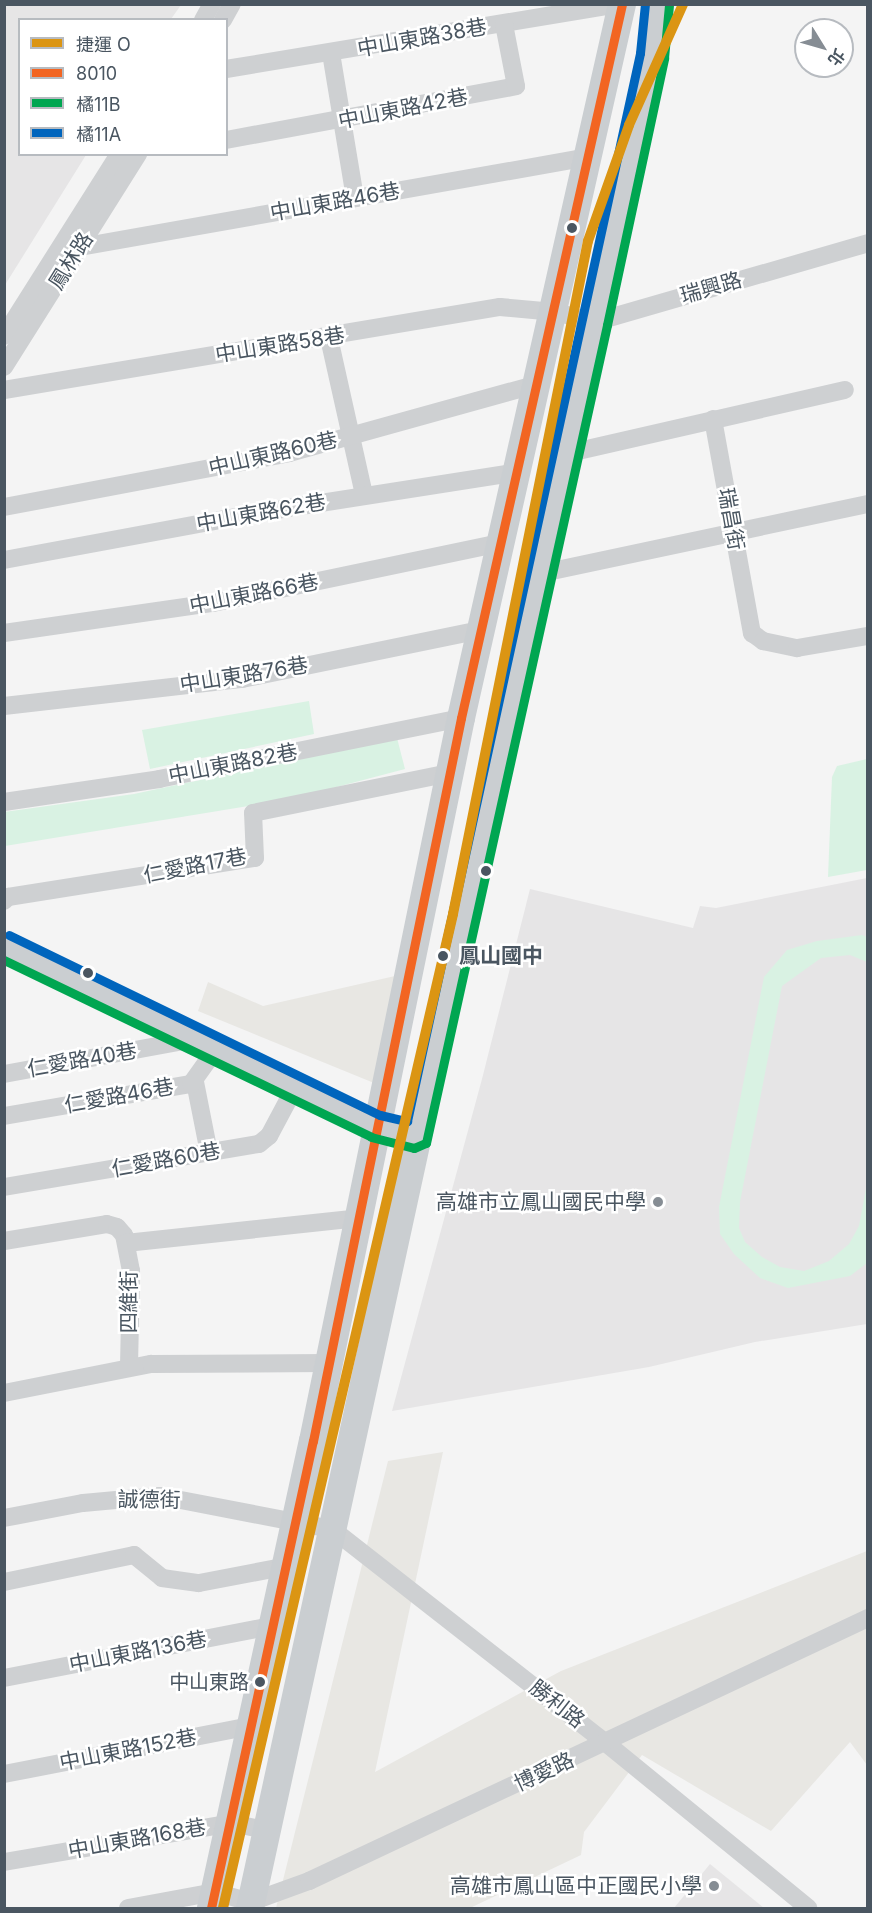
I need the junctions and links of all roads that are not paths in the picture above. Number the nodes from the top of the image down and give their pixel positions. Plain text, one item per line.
1 (212, 4) edge
2 (232, 4) edge
3 (617, 4) edge
4 (622, 4) edge
5 (657, 4) edge
6 (204, 18) edge
7 (224, 18) edge
8 (504, 24) junction
9 (331, 53) junction
10 (228, 69) edge
11 (342, 121) junction
12 (228, 140) edge
13 (118, 156) edge
14 (137, 156) edge
15 (589, 157) junction
16 (355, 198) junction
17 (867, 243) edge
18 (80, 247) junction
19 (555, 312) junction
20 (595, 322) junction
21 (4, 336) edge
22 (329, 338) junction
23 (4, 367) edge
24 (538, 384) junction
25 (4, 390) edge
26 (845, 390) dead end
27 (713, 419) junction
28 (350, 436) junction
29 (565, 454) junction
30 (518, 472) junction
31 (363, 495) junction
32 (867, 504) edge
33 (4, 507) edge
34 (734, 532) junction
35 (501, 543) junction
36 (4, 560) edge
37 (538, 574) junction
38 (481, 630) junction
39 (4, 633) edge
40 (867, 636) edge
41 (4, 706) edge
42 (461, 718) junction
43 (449, 773) junction
44 (4, 802) edge
45 (4, 901) edge
46 (4, 946) edge
47 (206, 1044) junction
48 (4, 1074) edge
49 (195, 1082) junction
50 (295, 1087) junction
51 (4, 1116) edge
52 (376, 1126) junction
53 (417, 1136) junction
54 (209, 1153) junction
55 (4, 1187) edge
56 (359, 1218) junction
57 (4, 1241) edge
58 (126, 1243) junction
59 (329, 1363) junction
60 (129, 1367) junction
61 (4, 1393) edge
62 (4, 1518) edge
63 (293, 1520) junction
64 (332, 1529) junction
65 (283, 1567) junction
66 (4, 1582) edge
67 (867, 1618) edge
68 (271, 1626) junction
69 (4, 1678) edge
70 (251, 1726) junction
71 (606, 1743) junction
72 (4, 1774) edge
73 (232, 1823) junction
74 (269, 1831) junction
75 (4, 1862) edge
76 (213, 1900) edge
77 (251, 1905) edge
78 (128, 1908) edge
79 (808, 1908) edge

1 - 6 street
2 - 7 street
3 - 8 street, 中山東路38巷
4 - 15 main road
5 - 20 main road
8 - 9 street, 中山東路38巷
8 - 11 street, 中山東路42巷
9 - 10 street, 中山東路38巷
9 - 11 street
11 - 12 street, 中山東路42巷
11 - 16 street
13 - 21 street, 鳳林路
14 - 18 street, 鳳林路
15 - 16 street, 中山東路46巷
15 - 19 main road
16 - 18 street, 中山東路46巷
17 - 20 street, 瑞興路
18 - 23 street, 鳳林路
19 - 20 street
19 - 22 street, 中山東路58巷
19 - 24 main road
20 - 29 main road
22 - 25 street, 中山東路58巷
22 - 28 street
24 - 28 street, 中山東路60巷
24 - 30 main road
26 - 27 street
27 - 29 street
27 - 34 street, 瑞昌街
28 - 31 street
28 - 33 street, 中山東路60巷
29 - 37 main road
30 - 31 street, 中山東路62巷
30 - 35 main road
31 - 36 street, 中山東路62巷
32 - 34 street
34 - 37 street
34 - 40 street, 瑞昌街
35 - 38 main road
35 - 39 street, 中山東路66巷
37 - 53 main road
38 - 41 street, 中山東路76巷
38 - 42 main road
42 - 43 main road
42 - 44 street, 中山東路82巷
43 - 45 street, 仁愛路17巷
43 - 52 main road
46 - 47 main road
47 - 48 street, 仁愛路40巷
47 - 49 street, 仁愛路46巷
47 - 50 main road
49 - 51 street, 仁愛路46巷
49 - 54 street
50 - 52 main road
50 - 54 street, 仁愛路60巷
52 - 53 main road
52 - 56 main road
53 - 64 main road
54 - 55 street, 仁愛路60巷
56 - 58 street
56 - 59 main road
57 - 58 street, 四維街
58 - 60 street, 四維街
59 - 60 street
59 - 63 main road
60 - 61 street
62 - 63 street, 誠德街
63 - 64 street, 勝利路
63 - 65 main road
64 - 71 street, 勝利路
64 - 74 main road
65 - 66 street
65 - 68 main road
67 - 71 street, 博愛路
68 - 69 street, 中山東路136巷
68 - 70 main road
70 - 72 street, 中山東路152巷
70 - 73 main road
71 - 77 street, 博愛路
71 - 79 street, 勝利路
73 - 74 street, 中山東路168巷
73 - 75 street, 中山東路168巷
73 - 76 main road
74 - 77 main road
76 - 77 street
76 - 78 street

